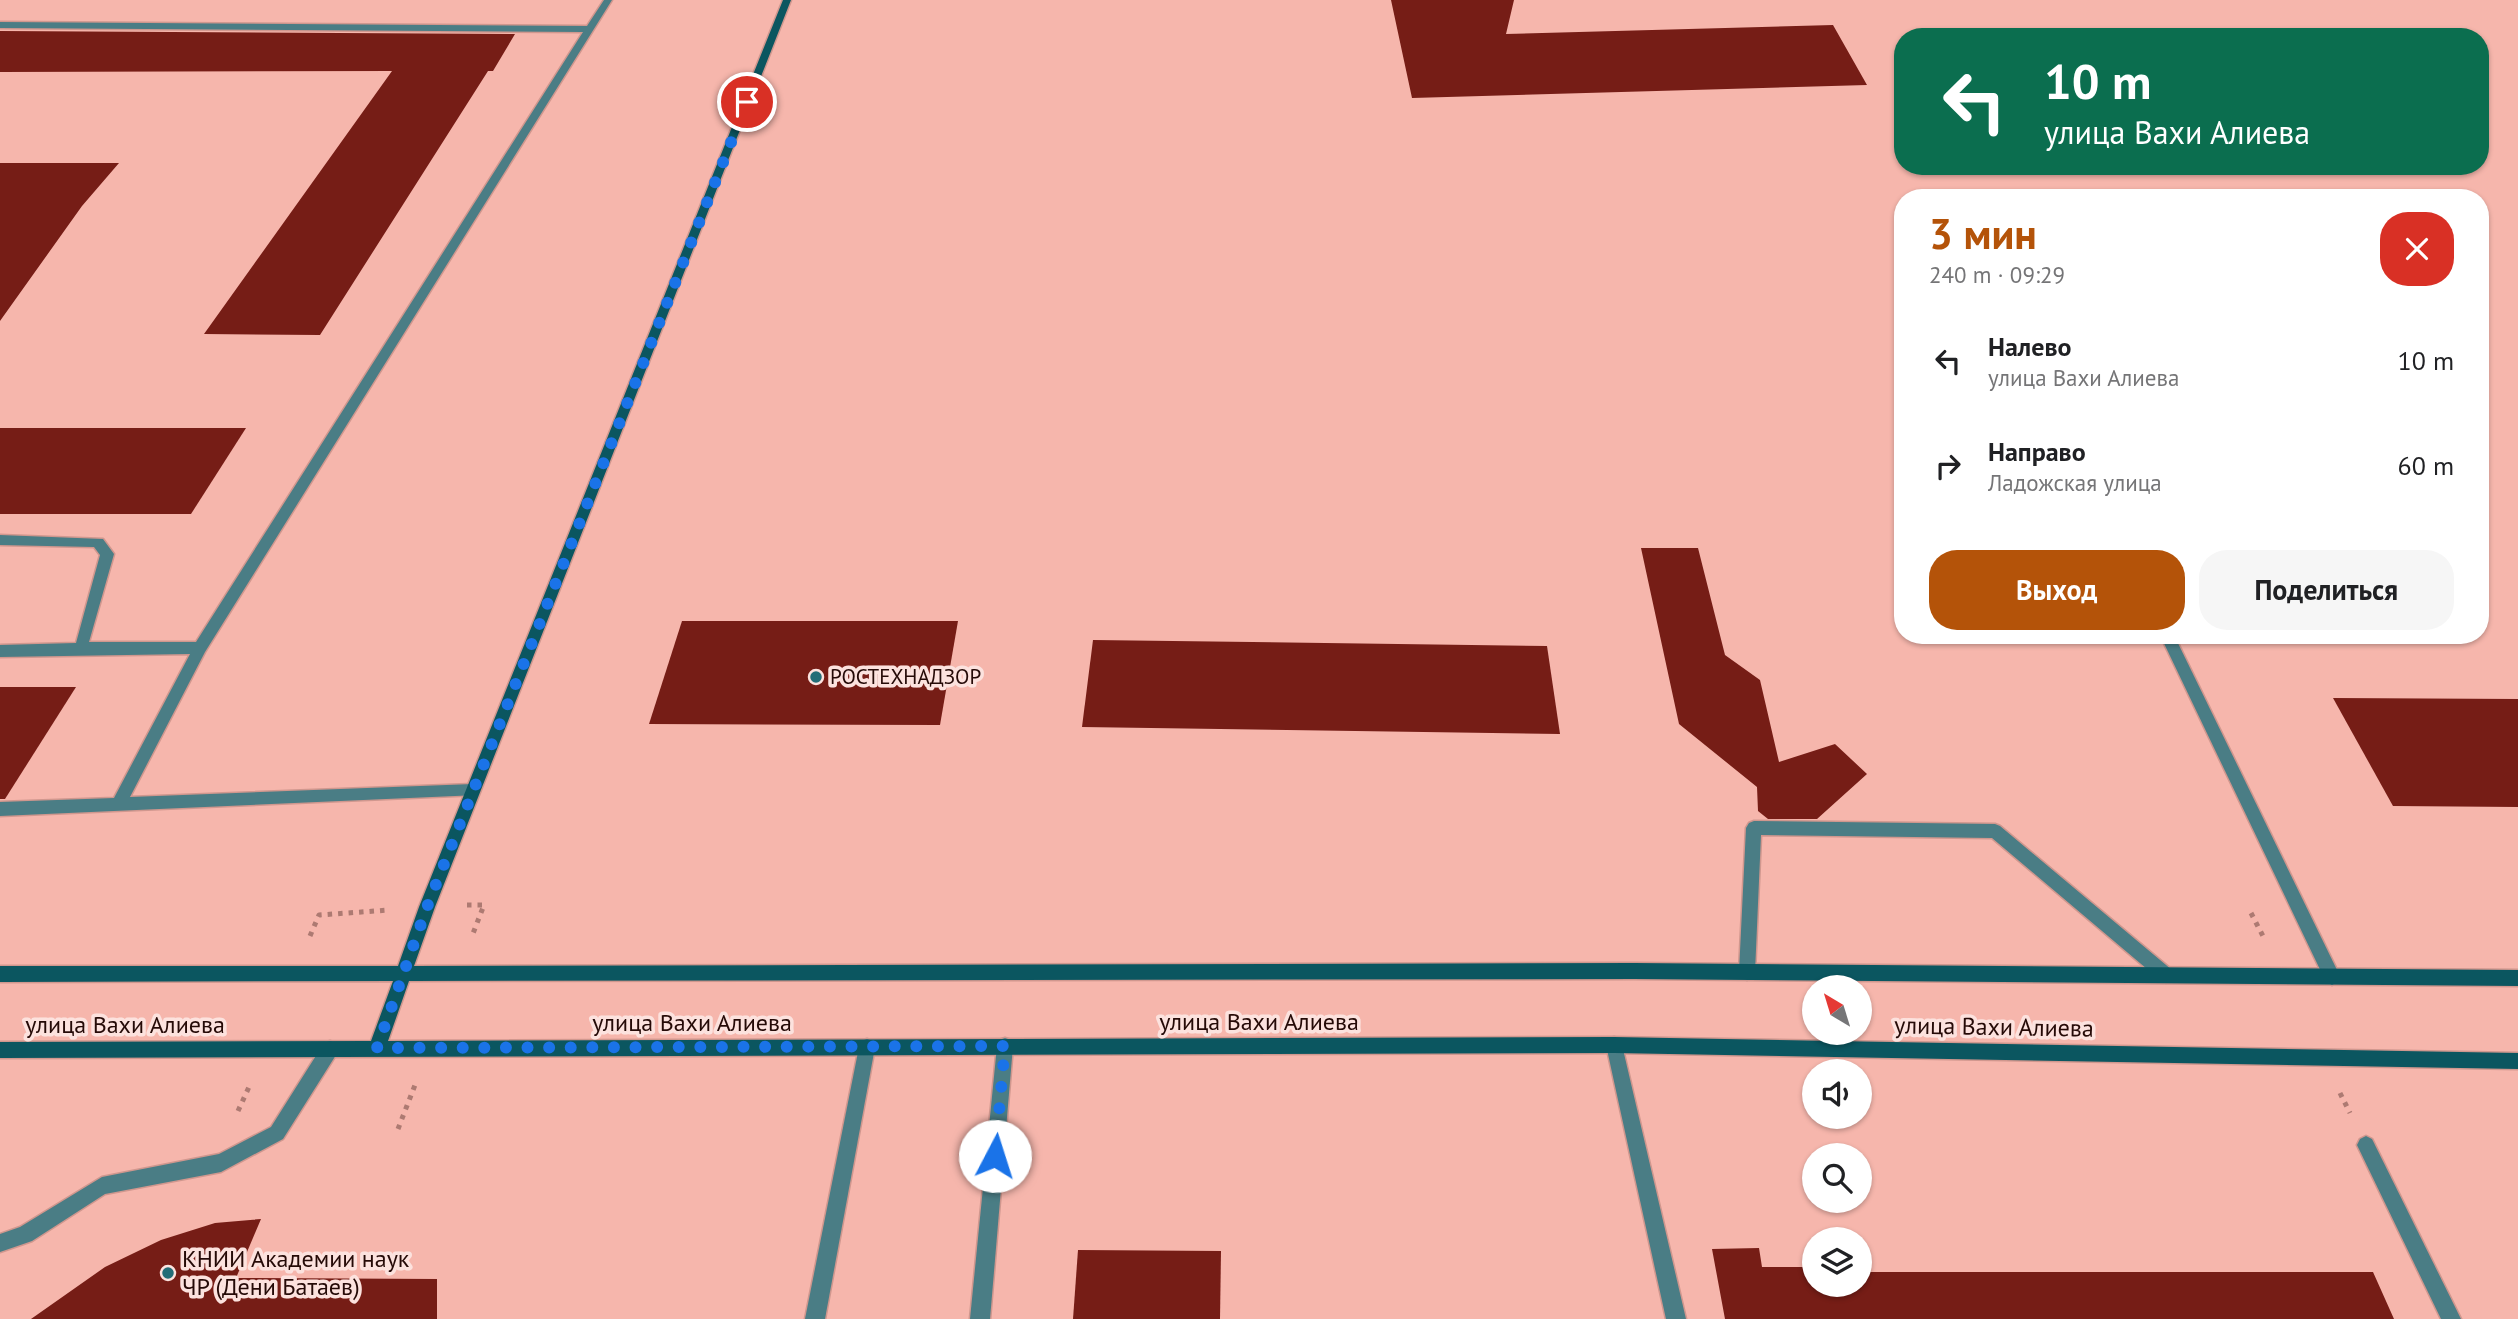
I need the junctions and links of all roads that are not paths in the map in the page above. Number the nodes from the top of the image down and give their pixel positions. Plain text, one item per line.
1 (607, 0) edge
2 (787, 0) edge
3 (0, 25) edge
4 (590, 29) junction
5 (0, 540) edge
6 (2171, 644) edge
7 (82, 648) junction
8 (200, 648) junction
9 (0, 651) edge
10 (473, 790) junction
11 (119, 804) junction
12 (0, 809) edge
13 (1747, 972) junction
14 (0, 974) edge
15 (402, 975) junction
16 (2166, 975) junction
17 (2332, 976) junction
18 (2518, 978) edge
19 (1614, 1045) junction
20 (1005, 1046) junction
21 (867, 1047) junction
22 (377, 1048) junction
23 (330, 1049) junction
24 (0, 1050) edge
25 (2518, 1061) edge
26 (2366, 1145) dead end
27 (0, 1243) edge
28 (815, 1319) edge
29 (980, 1319) edge
30 (1676, 1319) edge
31 (2451, 1319) edge

1 - 4 lane
2 - 10 main road
3 - 4 lane
4 - 8 lane
5 - 7 lane
6 - 17 lane
7 - 8 lane
7 - 9 lane
8 - 11 lane
10 - 11 lane
10 - 15 main road
11 - 12 lane
13 - 15 main road
13 - 16 main road
13 - 16 lane
14 - 15 main road
15 - 22 main road
16 - 17 main road
17 - 18 main road
19 - 20 main road, улица Вахи Алиева
19 - 25 main road, улица Вахи Алиева
19 - 30 lane
20 - 21 main road, улица Вахи Алиева
20 - 29 lane
21 - 22 main road, улица Вахи Алиева
21 - 28 lane
22 - 23 main road, улица Вахи Алиева
23 - 24 main road, улица Вахи Алиева
23 - 27 lane
26 - 31 lane

